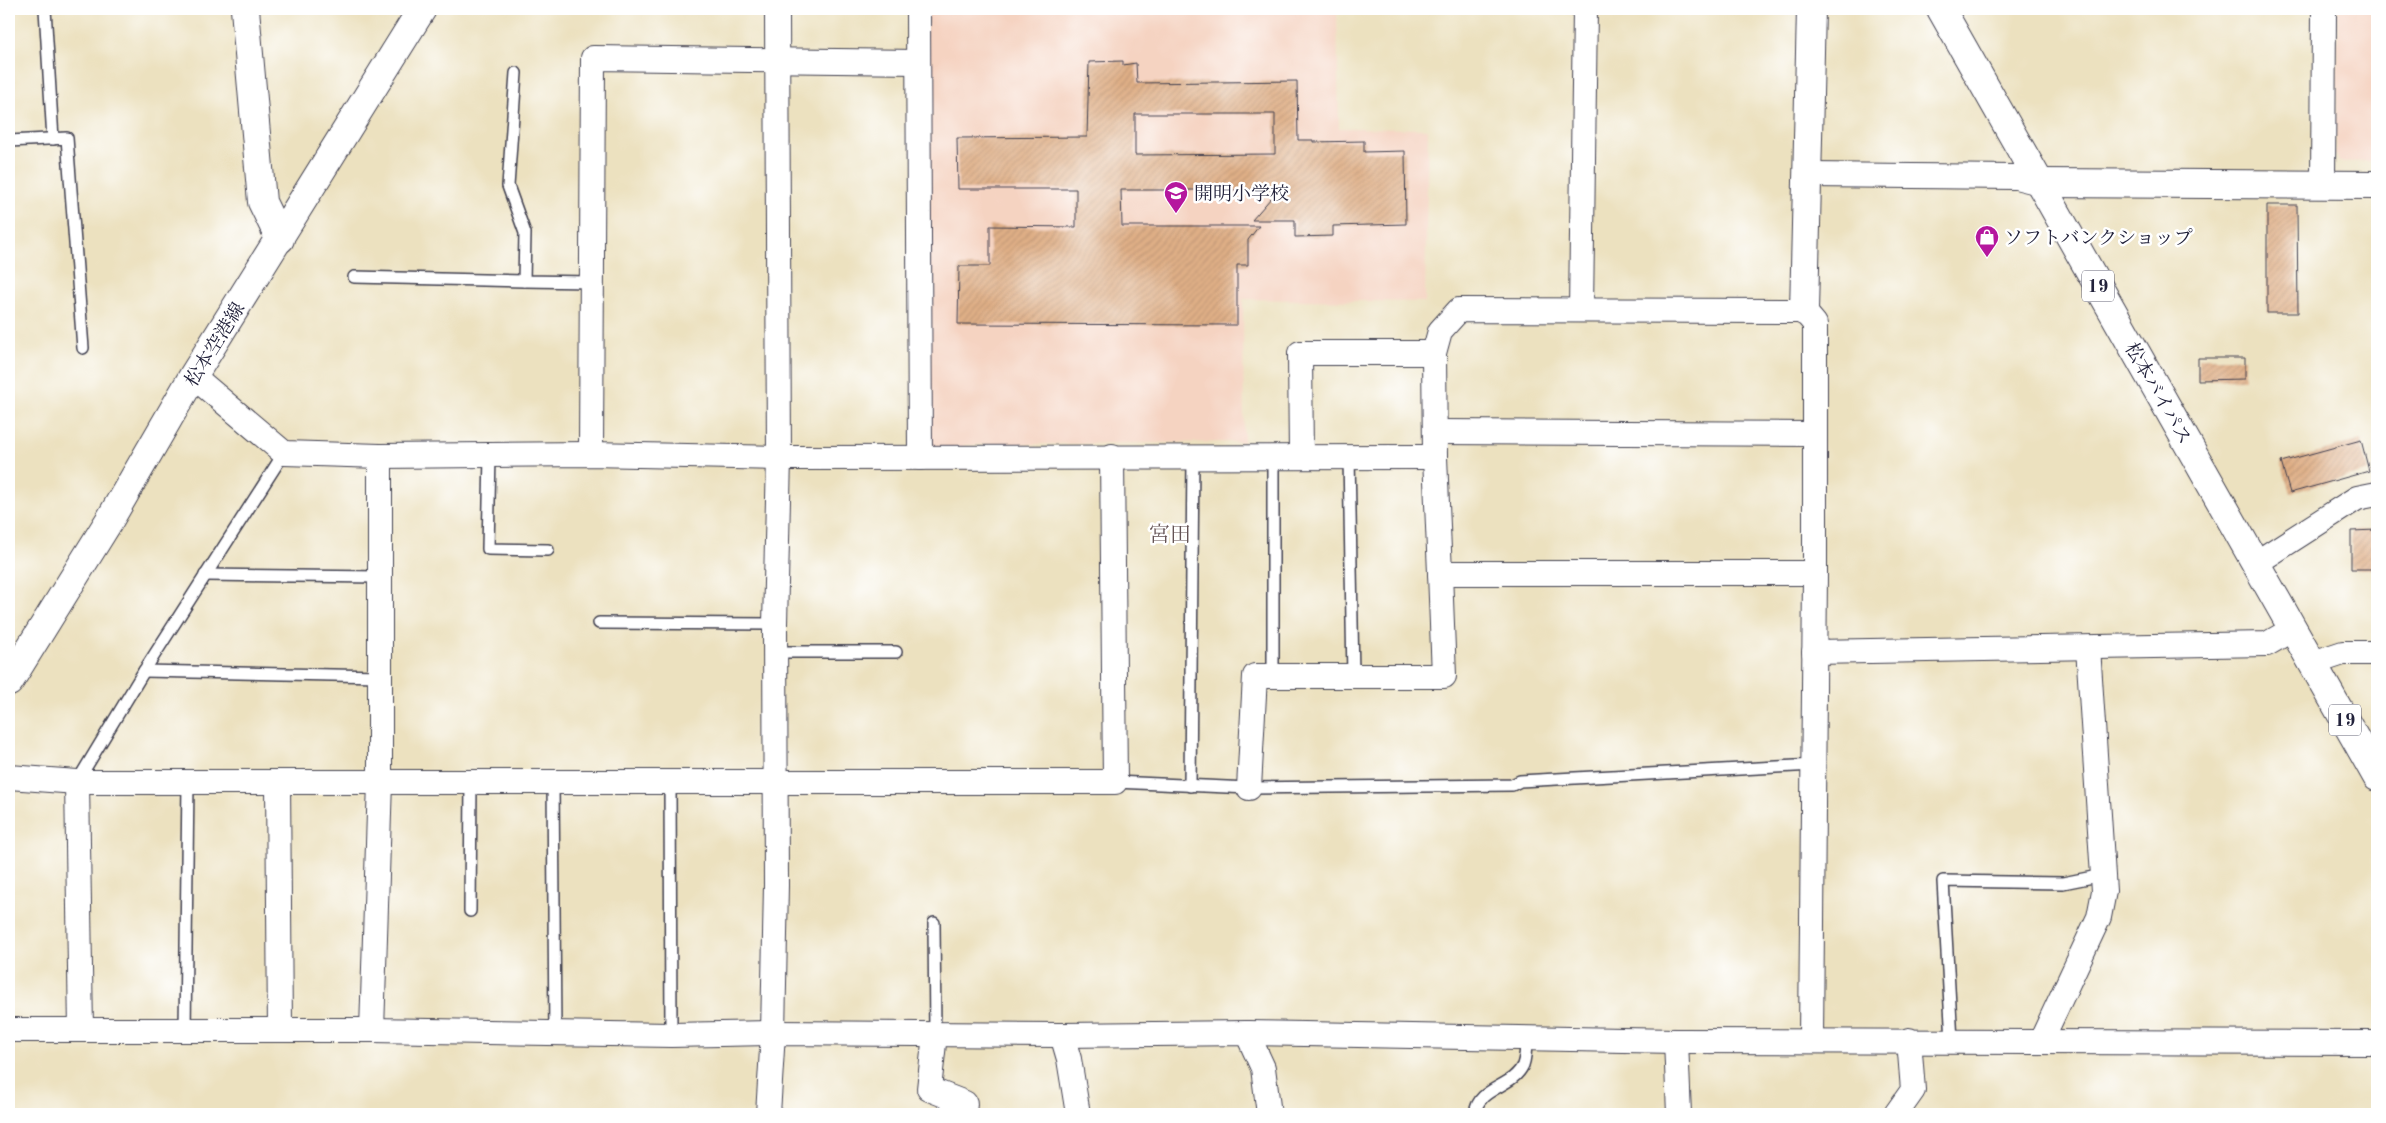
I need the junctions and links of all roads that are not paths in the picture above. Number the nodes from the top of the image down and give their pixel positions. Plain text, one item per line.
1 (45, 9) edge
2 (245, 9) edge
3 (422, 9) edge
4 (777, 9) edge
5 (918, 9) edge
6 (1585, 9) edge
7 (1811, 9) edge
8 (1940, 9) edge
9 (2324, 9) edge
10 (776, 59) junction
11 (918, 62) junction
12 (516, 74) dead end
13 (54, 139) junction
14 (9, 141) edge
15 (1809, 175) junction
16 (2040, 183) junction
17 (2323, 184) junction
18 (2377, 185) edge
19 (280, 239) junction
20 (354, 277) dead end
21 (524, 282) junction
22 (592, 282) junction
23 (1581, 310) junction
24 (1804, 310) junction
25 (82, 348) dead end
26 (1434, 353) junction
27 (193, 376) junction
28 (1435, 432) junction
29 (1815, 434) junction
30 (284, 453) junction
31 (591, 454) junction
32 (490, 455) junction
33 (380, 456) junction
34 (1112, 456) junction
35 (1193, 457) junction
36 (1273, 457) junction
37 (1301, 457) junction
38 (1349, 457) junction
39 (1435, 457) junction
40 (779, 458) junction
41 (920, 458) junction
42 (2377, 494) edge
43 (548, 550) dead end
44 (2256, 563) junction
45 (1440, 573) junction
46 (1816, 573) junction
47 (205, 575) junction
48 (380, 577) junction
49 (598, 623) dead end
50 (775, 624) junction
51 (2293, 629) junction
52 (2088, 648) junction
53 (775, 652) junction
54 (896, 652) dead end
55 (1814, 652) junction
56 (2377, 653) edge
57 (2313, 663) junction
58 (144, 672) junction
59 (380, 676) junction
60 (1273, 676) junction
61 (1353, 676) junction
62 (9, 682) edge
63 (1814, 765) junction
64 (9, 776) edge
65 (2377, 777) edge
66 (775, 780) junction
67 (471, 781) junction
68 (553, 781) junction
69 (670, 781) junction
70 (77, 782) junction
71 (188, 782) junction
72 (278, 782) junction
73 (380, 782) junction
74 (1115, 782) junction
75 (1190, 786) junction
76 (1250, 788) junction
77 (2103, 874) junction
78 (470, 911) dead end
79 (934, 924) dead end
80 (9, 1030) edge
81 (81, 1030) junction
82 (280, 1030) junction
83 (372, 1030) junction
84 (185, 1031) junction
85 (773, 1033) junction
86 (1247, 1033) junction
87 (555, 1034) junction
88 (936, 1034) junction
89 (671, 1035) junction
90 (1062, 1035) junction
91 (1526, 1038) junction
92 (1811, 1040) junction
93 (1909, 1040) junction
94 (1676, 1041) junction
95 (1952, 1041) junction
96 (2041, 1041) junction
97 (2377, 1043) edge
98 (768, 1114) edge
99 (964, 1114) edge
100 (1078, 1114) edge
101 (1269, 1114) edge
102 (1474, 1114) edge
103 (1679, 1114) edge
104 (1896, 1114) edge

1 - 13 lane
2 - 19 main road
3 - 19 main road, 松本空港線
4 - 10 street
5 - 11 street
6 - 23 street
7 - 15 main road
8 - 16 main road, 松本バイパス / 19
9 - 17 street
10 - 11 street
10 - 22 street
10 - 40 street
11 - 41 street
12 - 21 lane
13 - 14 lane
13 - 25 lane
15 - 16 street
15 - 24 main road
16 - 17 main road
16 - 44 main road, 松本バイパス / 19
17 - 18 main road
19 - 27 main road, 松本空港線
20 - 21 lane
21 - 22 lane
22 - 31 street
23 - 24 street
23 - 26 street
24 - 29 street
26 - 28 street
26 - 37 street
27 - 30 street
27 - 62 main road, 松本空港線
28 - 29 street
28 - 39 street
29 - 46 street
30 - 33 street
30 - 47 lane
31 - 32 street
31 - 40 street
32 - 33 street
32 - 43 lane
33 - 48 street
34 - 35 street
34 - 41 street
34 - 74 street
35 - 36 street
35 - 75 lane
36 - 37 street
36 - 60 lane
37 - 38 street
38 - 39 street
38 - 61 lane
39 - 45 street
40 - 41 street
40 - 50 street
42 - 44 street
44 - 51 main road, 松本バイパス / 19
45 - 46 street
45 - 61 street
46 - 55 street
47 - 48 lane
47 - 58 lane
48 - 59 street
49 - 50 lane
50 - 53 street
51 - 52 street
51 - 57 main road, 松本バイパス / 19
52 - 55 street
52 - 77 street
53 - 54 lane
53 - 66 street
55 - 63 street
56 - 57 street
57 - 65 main road, 松本バイパス / 19
58 - 59 lane
58 - 70 lane
59 - 73 street
60 - 61 street
60 - 76 street
63 - 76 lane
63 - 92 street
64 - 70 street
66 - 69 street
66 - 74 street
66 - 85 street
67 - 68 street
67 - 73 street
67 - 78 lane
68 - 69 street
68 - 87 lane
69 - 89 lane
70 - 71 street
70 - 81 street
71 - 72 street
71 - 84 lane
72 - 73 street
72 - 82 street
73 - 83 street
74 - 75 lane
75 - 76 lane
77 - 95 lane
77 - 96 street
79 - 88 lane
80 - 81 street
81 - 84 street
82 - 83 street
82 - 84 street
83 - 87 street
85 - 88 street
85 - 89 street
85 - 98 street
86 - 90 street
86 - 91 street
86 - 101 street
87 - 89 street
88 - 90 street
88 - 99 street
90 - 100 street
91 - 94 street
91 - 102 lane
92 - 93 street
92 - 94 street
93 - 95 street
93 - 104 street
94 - 103 street
95 - 96 street
96 - 97 street

